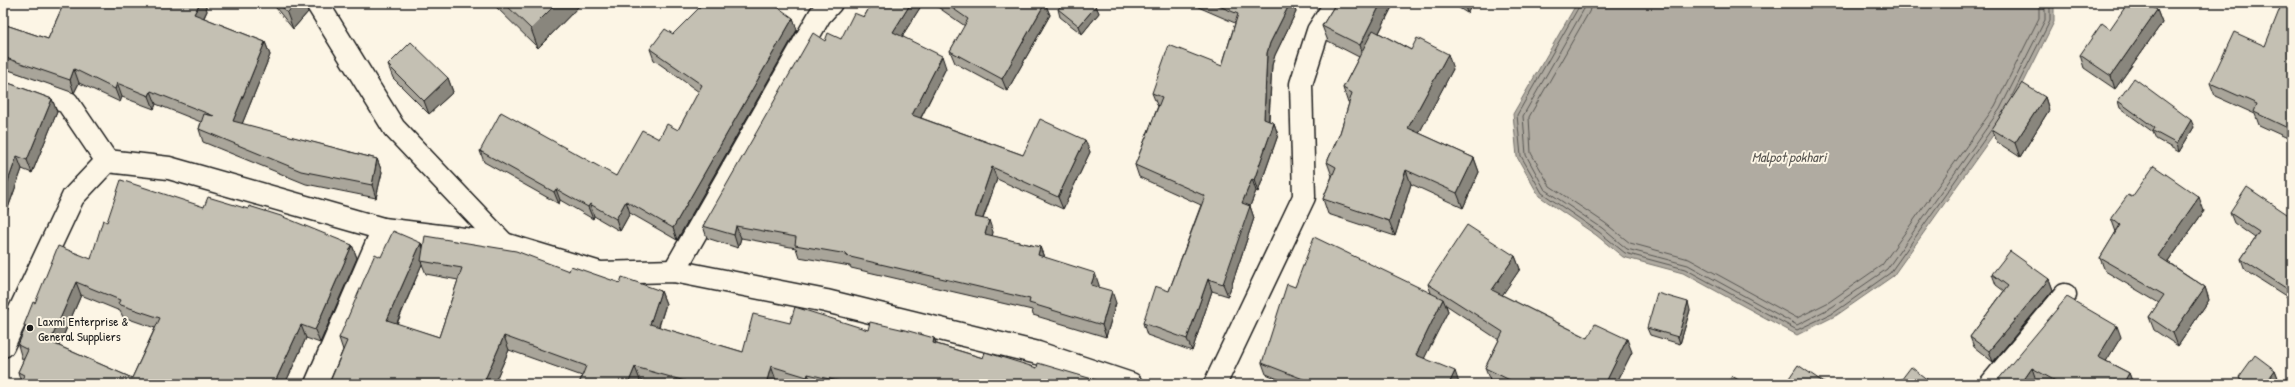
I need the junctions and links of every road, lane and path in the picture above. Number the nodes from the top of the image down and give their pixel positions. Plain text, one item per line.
1 (317, 3) edge
2 (831, 3) edge
3 (1336, 3) edge
4 (3, 80) edge
5 (107, 161) junction
6 (382, 229) junction
7 (504, 244) junction
8 (674, 271) junction
9 (2065, 294) dead end
10 (5, 335) edge
11 (316, 384) edge
12 (1131, 384) edge
13 (1215, 384) edge
14 (1991, 384) edge

1 - 7 main road
2 - 8 main road
3 - 13 main road
4 - 5 main road
5 - 6 main road
5 - 10 main road
6 - 7 main road
6 - 11 main road
7 - 8 main road
8 - 12 main road
9 - 14 main road

